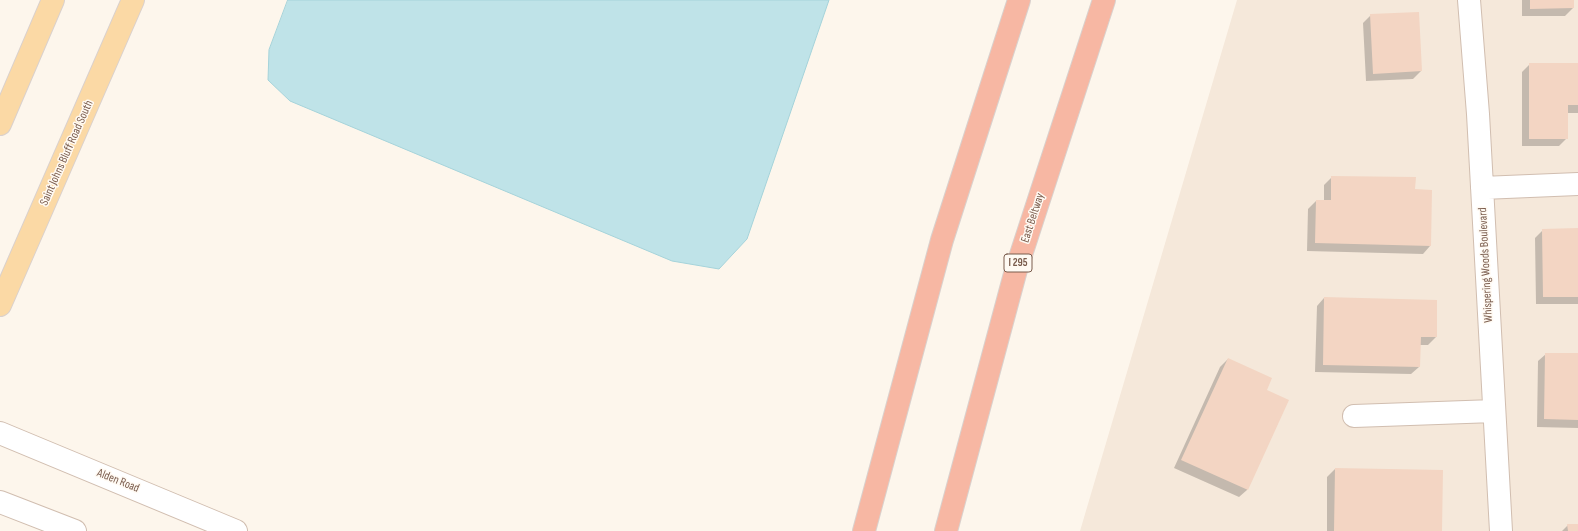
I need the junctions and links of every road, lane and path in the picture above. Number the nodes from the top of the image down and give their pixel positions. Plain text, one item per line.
1 (53, 0) edge
2 (133, 0) edge
3 (1018, 0) edge
4 (1104, 0) edge
5 (1469, 0) edge
6 (0, 124) edge
7 (1578, 184) edge
8 (1482, 188) junction
9 (0, 305) edge
10 (1494, 411) junction
11 (1354, 416) dead end
12 (0, 433) edge
13 (0, 502) edge
14 (75, 531) edge
15 (236, 531) edge
16 (864, 531) edge
17 (946, 531) edge
18 (1501, 531) edge

1 - 6 main road
2 - 9 main road, Saint Johns Bluff Road South
3 - 16 highway
4 - 17 highway, East Beltway / I 295
5 - 8 street, Whispering Woods Boulevard
7 - 8 street
8 - 10 street, Whispering Woods Boulevard
10 - 11 street
10 - 18 street, Whispering Woods Boulevard
12 - 15 street, Alden Road
13 - 14 street

